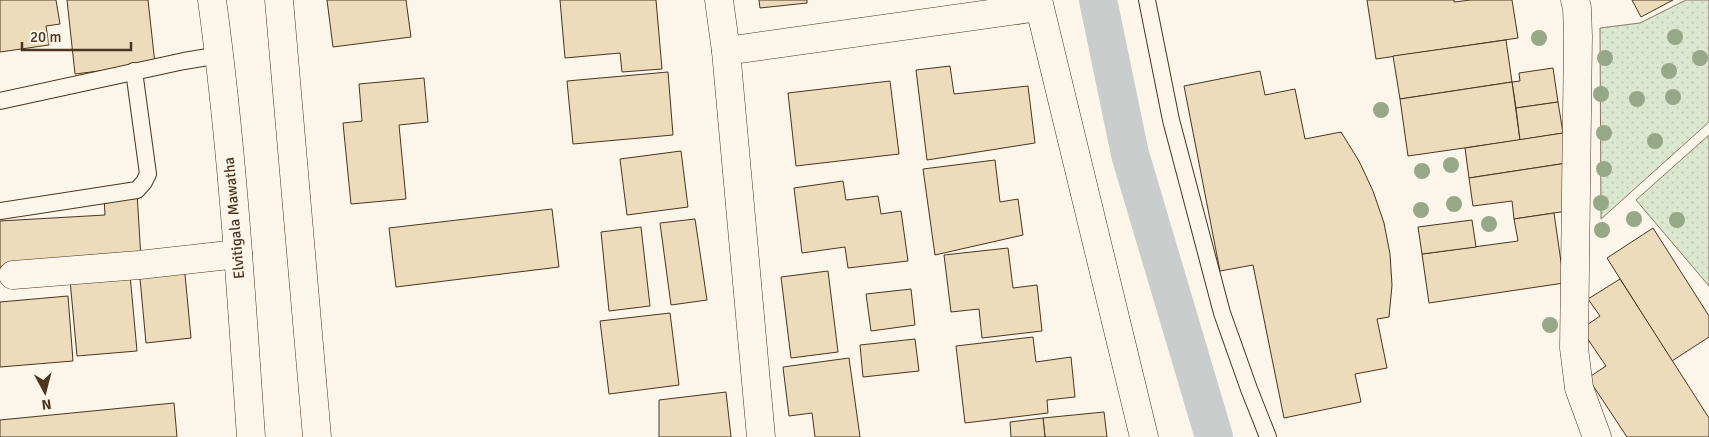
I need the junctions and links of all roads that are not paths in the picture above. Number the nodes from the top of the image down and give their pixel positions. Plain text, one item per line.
1 (212, 0) edge
2 (278, 0) edge
3 (719, 0) edge
4 (1147, 0) edge
5 (1575, 0) edge
6 (1038, 4) edge
7 (726, 51) junction
8 (220, 55) junction
9 (134, 71) junction
10 (0, 101) edge
11 (0, 211) edge
12 (238, 254) junction
13 (13, 274) dead end
14 (252, 437) edge
15 (317, 437) edge
16 (761, 437) edge
17 (1144, 437) edge
18 (1268, 437) edge
19 (1597, 437) edge

1 - 8 main road, Elvitigala Mawatha
2 - 15 main road
3 - 7 main road
4 - 18 lane
5 - 19 main road
6 - 7 main road
6 - 17 main road
7 - 16 main road
8 - 9 lane
8 - 12 main road, Elvitigala Mawatha
9 - 10 lane
9 - 11 lane
12 - 13 main road
12 - 14 main road, Elvitigala Mawatha

